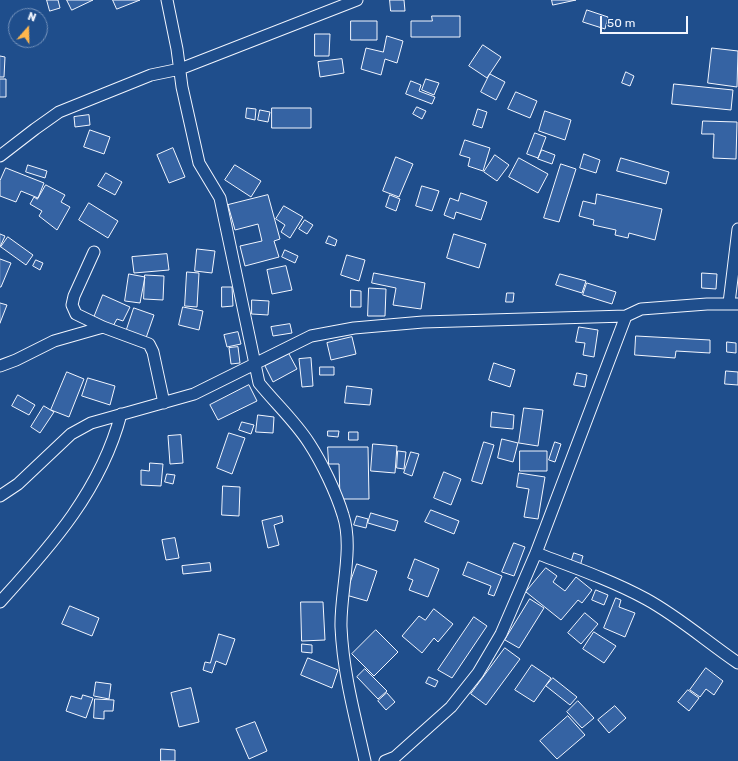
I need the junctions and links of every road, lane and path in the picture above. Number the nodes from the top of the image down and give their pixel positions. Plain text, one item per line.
1 (167, 0) edge
2 (357, 0) edge
3 (180, 69) junction
4 (0, 156) edge
5 (738, 230) edge
6 (94, 252) dead end
7 (734, 304) edge
8 (626, 316) junction
9 (103, 327) junction
10 (254, 364) junction
11 (0, 366) edge
12 (164, 403) junction
13 (121, 414) junction
14 (0, 496) edge
15 (536, 553) junction
16 (0, 602) edge
17 (738, 663) edge
18 (365, 761) edge
19 (385, 761) edge

1 - 3 street
2 - 3 street
3 - 4 street
3 - 10 street
5 - 7 street
6 - 9 street
7 - 8 street
8 - 10 street
8 - 15 street
9 - 11 street
9 - 12 street
10 - 12 street
10 - 18 street
12 - 13 street
13 - 14 street
13 - 16 street
15 - 17 street
15 - 19 street

